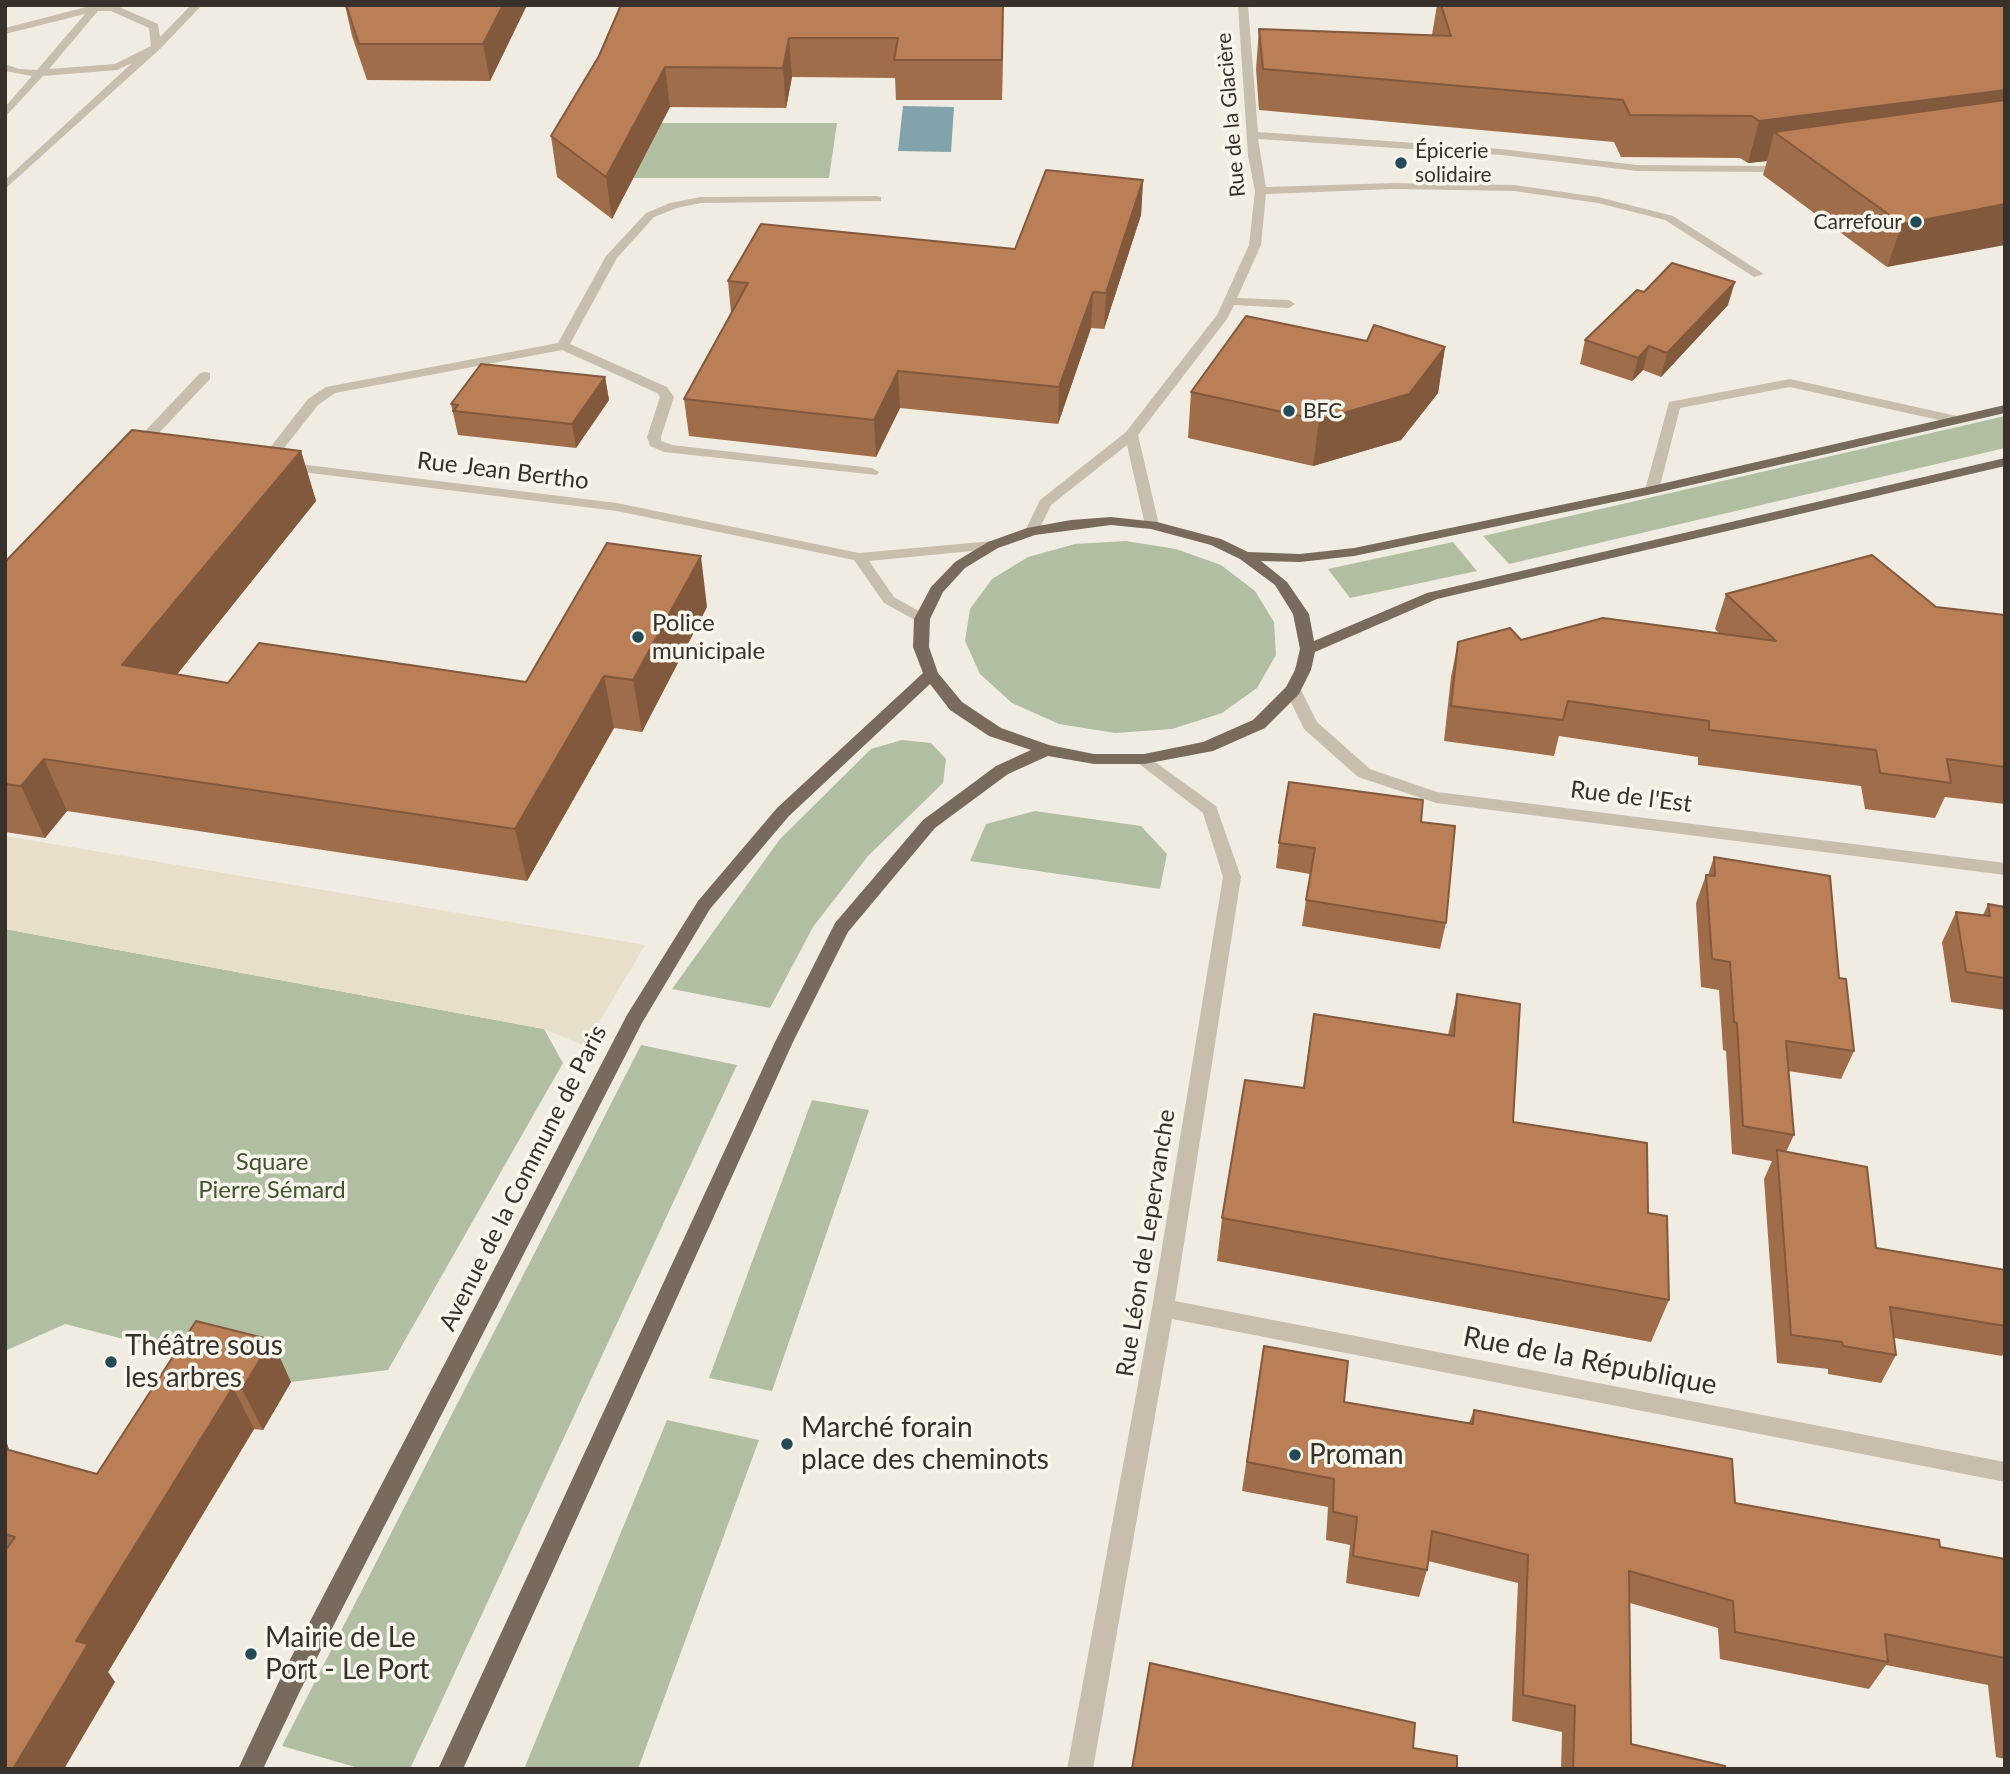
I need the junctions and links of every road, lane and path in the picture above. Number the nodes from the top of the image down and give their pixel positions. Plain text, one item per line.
1 (197, 5) edge
2 (1243, 5) edge
3 (96, 7) edge
4 (5, 31) edge
5 (156, 47) junction
6 (5, 67) edge
7 (39, 73) junction
8 (5, 114) edge
9 (1253, 135) junction
10 (1802, 163) edge
11 (5, 186) edge
12 (1261, 191) junction
13 (877, 199) dead end
14 (1758, 274) dead end
15 (1230, 301) junction
16 (1289, 304) dead end
17 (564, 346) junction
18 (205, 376) dead end
19 (2005, 409) edge
20 (1957, 420) junction
21 (1130, 436) junction
22 (141, 449) edge
23 (2005, 462) edge
24 (872, 472) dead end
25 (1652, 490) junction
26 (1152, 525) junction
27 (1032, 531) junction
28 (993, 545) junction
29 (859, 556) junction
30 (1245, 556) junction
31 (922, 620) junction
32 (1308, 649) junction
33 (931, 674) junction
34 (1293, 690) junction
35 (1046, 751) junction
36 (1144, 760) junction
37 (2005, 869) edge
38 (1163, 1308) junction
39 (2005, 1472) edge
40 (250, 1769) edge
41 (450, 1769) edge
42 (1080, 1769) edge

1 - 5 street
2 - 9 street, Rue de la Glacière
3 - 4 street
3 - 5 street
3 - 7 street
5 - 7 street
5 - 11 street
6 - 7 street
7 - 8 street
9 - 10 street
9 - 12 street, Rue de la Glacière
12 - 14 street
12 - 15 street, Rue de la Glacière
13 - 17 street
15 - 16 street
15 - 21 street, Rue de la Glacière
17 - 24 street
17 - 29 street, Rue Jean Bertho
18 - 22 street
19 - 20 main road
20 - 25 main road
20 - 25 street
21 - 26 street
21 - 27 street, Rue de la Glacière
23 - 32 main road
25 - 30 main road
26 - 27 main road
26 - 30 main road
27 - 28 main road
28 - 29 street, Rue Jean Bertho
28 - 31 main road
29 - 31 street
30 - 32 main road
31 - 33 main road
32 - 34 main road
33 - 35 main road
33 - 40 main road, Avenue de la Commune de Paris
34 - 36 main road
34 - 37 street, Rue de l'Est
35 - 36 main road
35 - 41 main road
36 - 38 street, Rue Léon de Lepervanche
38 - 39 street, Rue de la République
38 - 42 street, Rue Léon de Lepervanche

